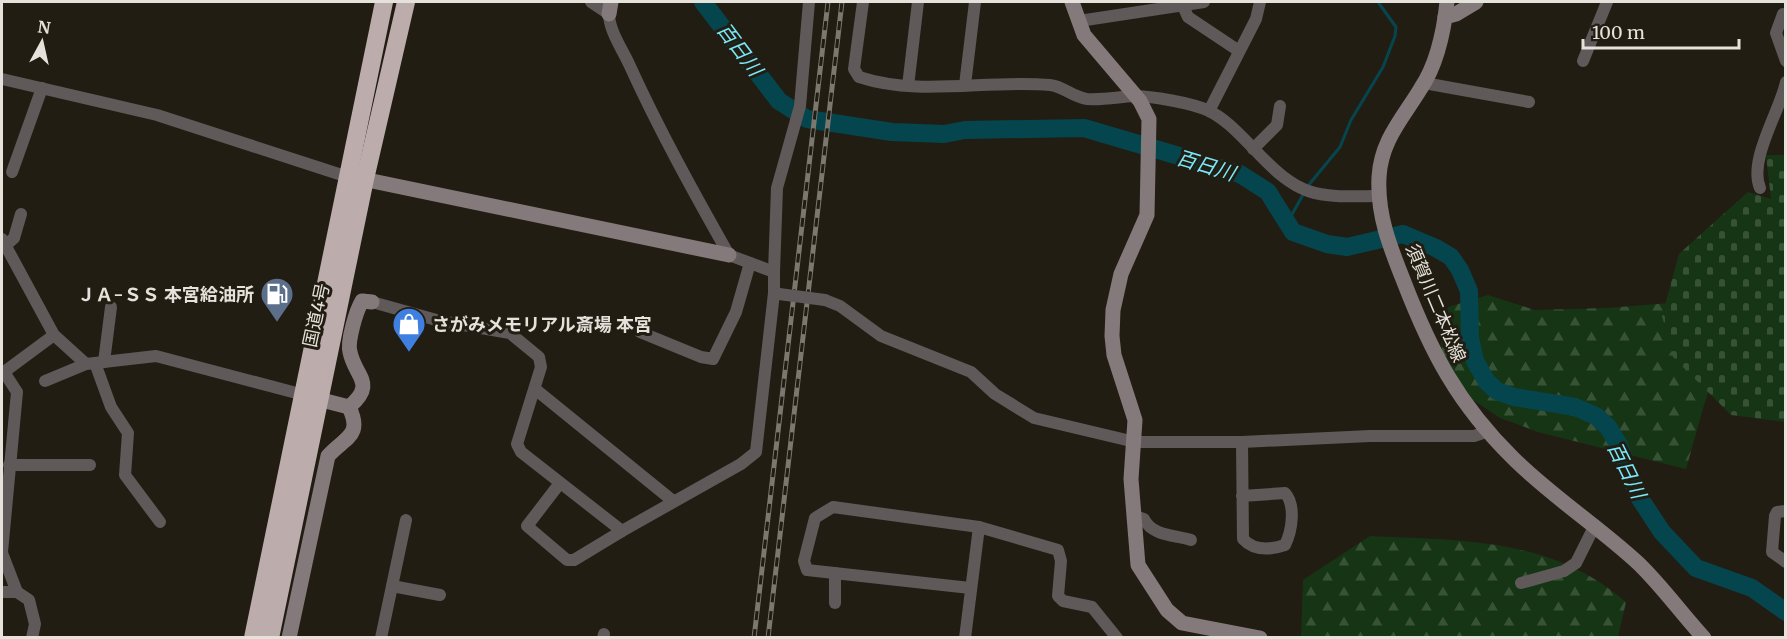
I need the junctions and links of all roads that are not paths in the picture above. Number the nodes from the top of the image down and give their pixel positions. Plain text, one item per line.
1 (384, 2) edge
2 (406, 2) edge
3 (591, 2) edge
4 (809, 2) edge
5 (863, 2) edge
6 (918, 2) edge
7 (975, 2) edge
8 (1072, 2) edge
9 (1204, 2) edge
10 (1260, 2) edge
11 (1476, 2) edge
12 (1606, 2) edge
13 (1778, 2) edge
14 (1184, 6) junction
15 (610, 8) edge
16 (1446, 9) edge
17 (1784, 18) edge
18 (1079, 21) junction
19 (1239, 51) junction
20 (1583, 61) dead end
21 (1785, 61) edge
22 (2, 79) edge
23 (1785, 82) edge
24 (1424, 83) junction
25 (965, 85) junction
26 (908, 86) junction
27 (42, 88) junction
28 (1134, 96) junction
29 (1529, 102) dead end
30 (1280, 106) dead end
31 (1209, 111) junction
32 (1254, 149) junction
33 (12, 172) dead end
34 (356, 178) junction
35 (1760, 188) dead end
36 (1379, 196) junction
37 (21, 214) dead end
38 (3, 242) edge
39 (729, 255) junction
40 (750, 263) junction
41 (774, 272) junction
42 (776, 293) junction
43 (372, 302) joint
44 (111, 308) dead end
45 (640, 332) dead end
46 (54, 335) junction
47 (95, 363) junction
48 (3, 370) edge
49 (45, 381) dead end
50 (535, 389) junction
51 (312, 397) junction
52 (349, 407) junction
53 (1489, 431) junction
54 (1135, 442) junction
55 (1242, 442) junction
56 (9, 465) junction
57 (90, 465) dead end
58 (4, 481) edge
59 (560, 483) junction
60 (1242, 496) junction
61 (673, 501) junction
62 (1785, 511) edge
63 (1134, 516) junction
64 (406, 520) dead end
65 (160, 522) dead end
66 (1595, 525) junction
67 (979, 527) junction
68 (622, 531) junction
69 (1191, 540) dead end
70 (2, 552) edge
71 (1785, 562) edge
72 (835, 573) junction
73 (1521, 583) dead end
74 (392, 586) junction
75 (970, 588) junction
76 (2, 592) edge
77 (17, 592) junction
78 (440, 596) dead end
79 (835, 603) dead end
80 (270, 637) edge
81 (32, 638) edge
82 (253, 638) edge
83 (289, 638) edge
84 (381, 638) edge
85 (965, 638) edge
86 (1117, 638) edge
87 (1260, 638) edge
88 (1704, 638) edge

1 - 34 highway, 国道4号
2 - 34 highway, 国道4号
3 - 15 street
4 - 41 street
5 - 26 street
6 - 26 street
7 - 25 street
8 - 18 street
9 - 14 street
10 - 19 street
11 - 16 street
12 - 20 street
13 - 17 street
14 - 18 street
14 - 19 street
15 - 39 street
16 - 24 street, 須賀川二本松線
17 - 21 street
18 - 28 street
19 - 31 street
22 - 27 street
23 - 35 street
24 - 29 street
24 - 36 street, 須賀川二本松線
25 - 26 street
25 - 28 street
27 - 33 street
27 - 34 street
28 - 31 street
28 - 54 street
30 - 32 street
31 - 32 street
32 - 36 street
34 - 39 street
34 - 51 highway, 国道4号
36 - 53 street, 須賀川二本松線
37 - 38 street
38 - 46 street
39 - 40 street
40 - 41 street
40 - 45 street
41 - 42 street
42 - 54 street, bridge
42 - 61 street
43 - 50 street
43 - 52 street
44 - 47 street
46 - 47 street
46 - 48 street
47 - 49 street
47 - 51 street
47 - 65 street
48 - 56 street
50 - 59 street
50 - 61 street
51 - 52 street
51 - 80 highway, 国道4号
51 - 82 highway, 国道4号
52 - 83 street
53 - 55 street
53 - 66 street, 須賀川二本松線
54 - 55 street
54 - 63 street
55 - 60 street
56 - 57 street
56 - 58 street
58 - 70 street
59 - 68 street
59 - 68 street
60 - 60 street
61 - 68 street
62 - 71 street
63 - 69 street
63 - 87 street
64 - 74 street
66 - 73 street
66 - 88 street, 須賀川二本松線
67 - 72 street
67 - 75 street
67 - 86 street
70 - 77 street
72 - 75 street
72 - 79 street
74 - 78 street
74 - 84 street
75 - 85 street
76 - 77 street
77 - 81 street

